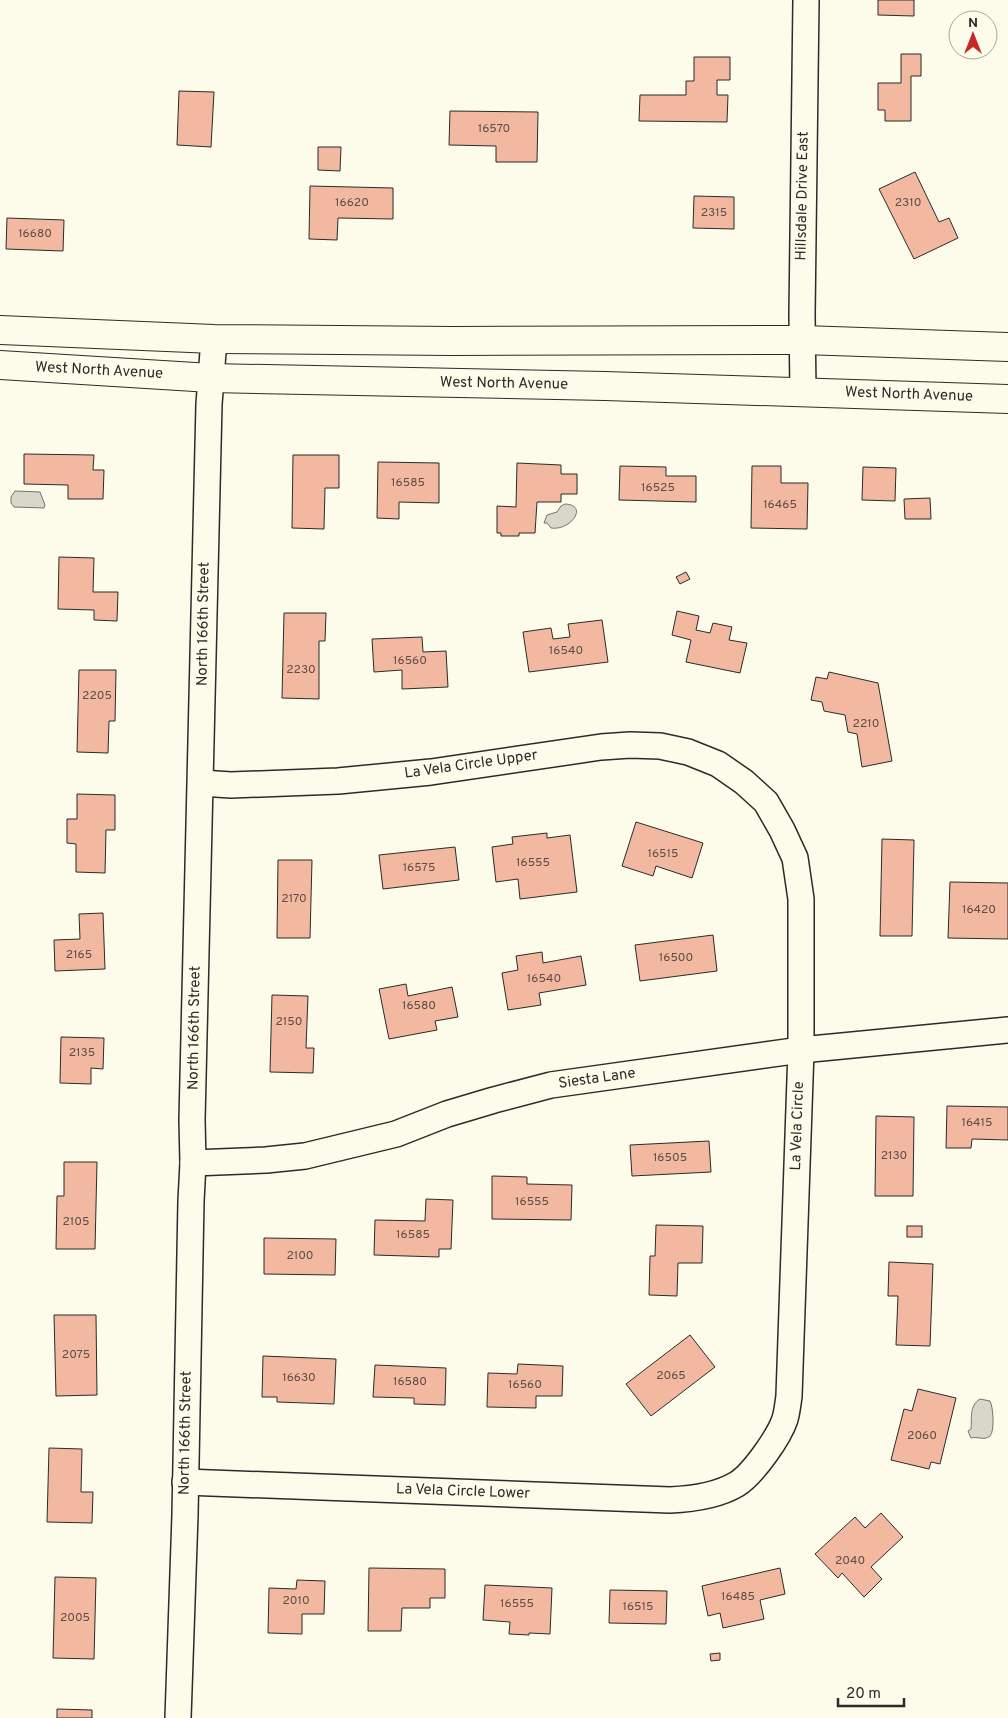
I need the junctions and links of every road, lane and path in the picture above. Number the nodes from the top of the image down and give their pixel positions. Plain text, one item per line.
1 (806, 0) edge
2 (0, 330) edge
3 (214, 339) junction
4 (803, 340) junction
5 (1008, 346) edge
6 (0, 365) edge
7 (211, 378) junction
8 (803, 392) junction
9 (1008, 399) edge
10 (734, 775) joint
11 (201, 783) junction
12 (1008, 1030) edge
13 (801, 1050) junction
14 (193, 1163) junction
15 (185, 1482) junction
16 (738, 1483) joint
17 (178, 1718) edge

1 - 4 street, Hillsdale Drive East
2 - 3 main road
3 - 4 main road
3 - 7 street, North 166th Street
4 - 5 main road
4 - 8 street, Hillsdale Drive East
6 - 7 main road, West North Avenue
7 - 8 main road, West North Avenue
7 - 11 street, North 166th Street
8 - 9 main road, West North Avenue
10 - 11 street, La Vela Circle Upper
10 - 13 street, La Vela Circle
11 - 14 street, North 166th Street
12 - 13 street, Siesta Lane
13 - 14 street, Siesta Lane
13 - 16 street, La Vela Circle
14 - 15 street, North 166th Street
15 - 16 street, La Vela Circle Lower
15 - 17 street, North 166th Street

